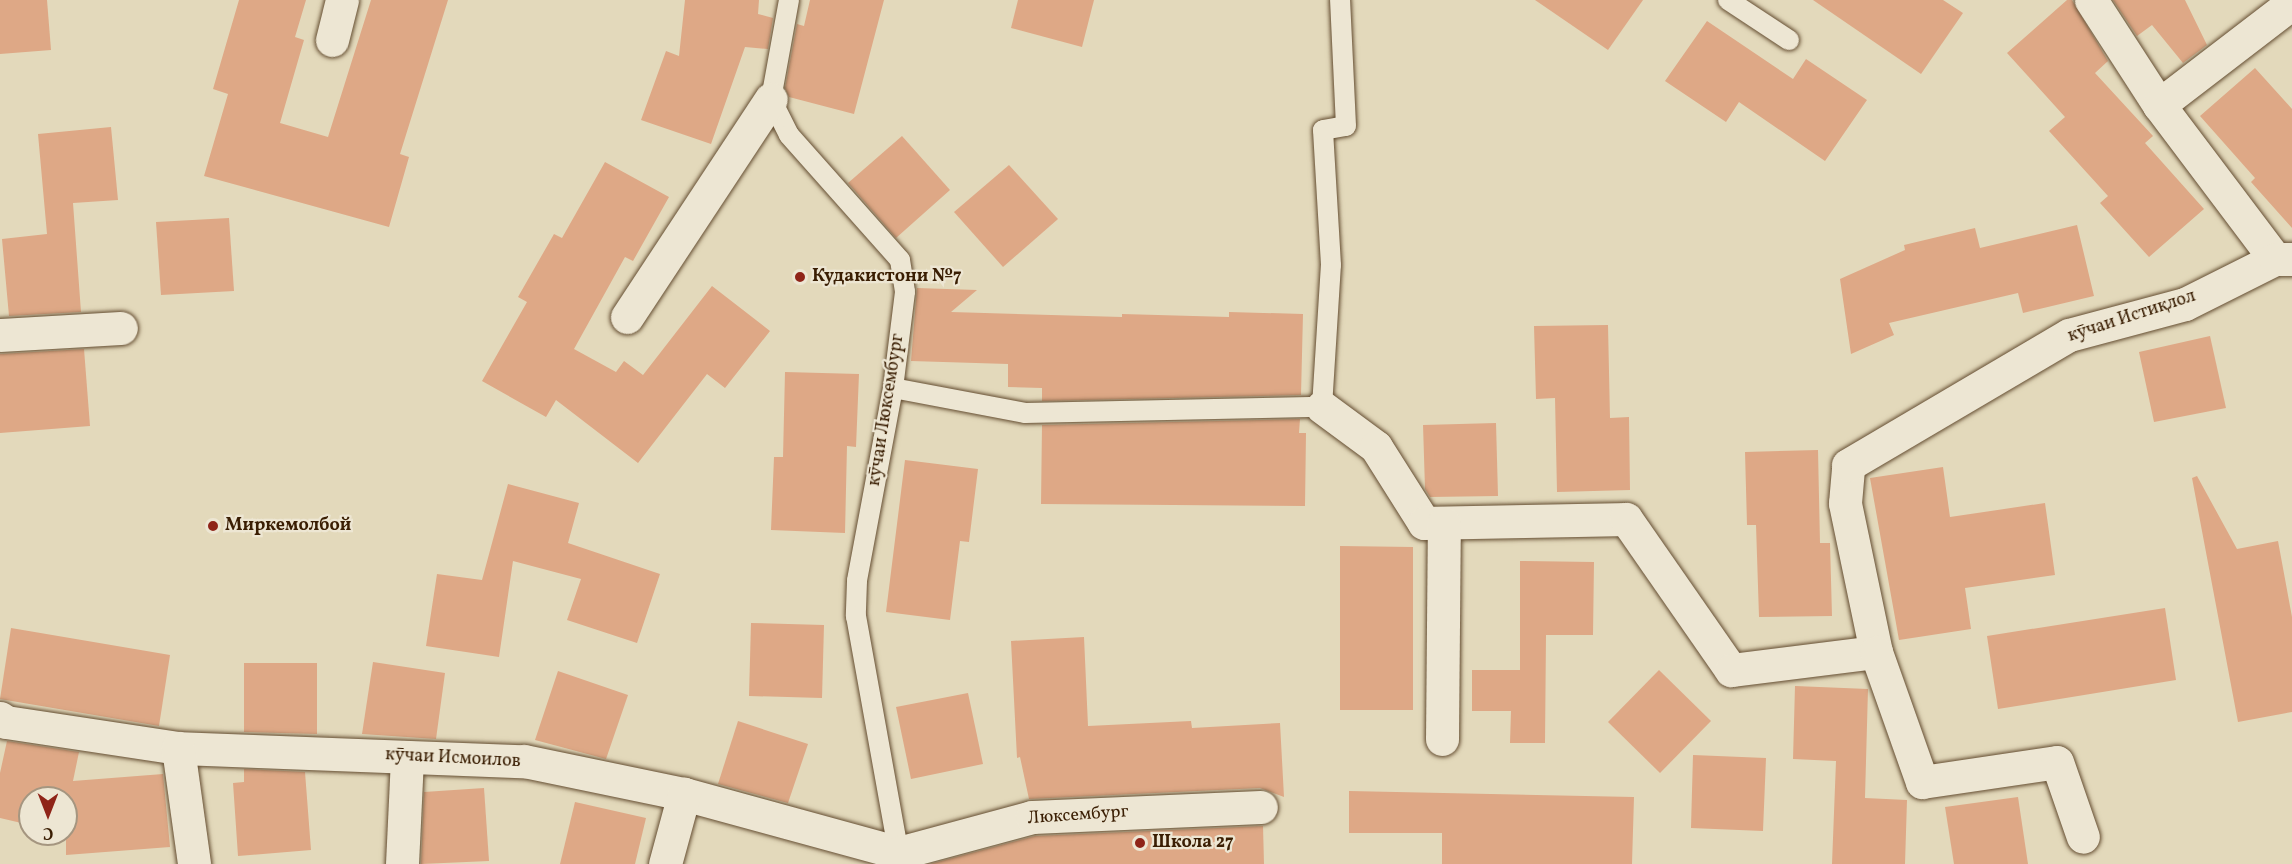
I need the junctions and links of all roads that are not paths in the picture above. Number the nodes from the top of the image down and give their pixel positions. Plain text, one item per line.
1 (342, 0) edge
2 (789, 0) edge
3 (1340, 0) edge
4 (1728, 0) edge
5 (2091, 0) edge
6 (2292, 3) edge
7 (332, 40) dead end
8 (1789, 40) dead end
9 (771, 99) junction
10 (2158, 105) junction
11 (2283, 259) edge
12 (627, 317) dead end
13 (122, 328) dead end
14 (0, 335) edge
15 (893, 388) junction
16 (1322, 407) junction
17 (1444, 523) junction
18 (1876, 652) junction
19 (2, 730) edge
20 (1442, 739) dead end
21 (178, 748) junction
22 (407, 757) junction
23 (684, 794) junction
24 (1261, 807) dead end
25 (2083, 837) dead end
26 (899, 859) edge
27 (194, 864) edge
28 (402, 864) edge
29 (665, 864) edge

1 - 7 street
2 - 9 lane
3 - 16 lane
4 - 8 lane
5 - 10 street
6 - 10 street
9 - 12 street
9 - 15 lane, кӯчаи Люксембург
10 - 11 street
11 - 18 street, кӯчаи Истиқлол
13 - 14 street
15 - 16 lane
15 - 26 lane, кӯчаи Люксембург
16 - 17 street
17 - 18 street
17 - 20 street
18 - 25 street
19 - 21 street, кӯчаи Исмоилов
21 - 22 street, кӯчаи Исмоилов
21 - 27 street
22 - 23 street, кӯчаи Исмоилов
22 - 28 street
23 - 26 street, кӯчаи Исмоилов
23 - 29 street
24 - 26 street, Люксембург

